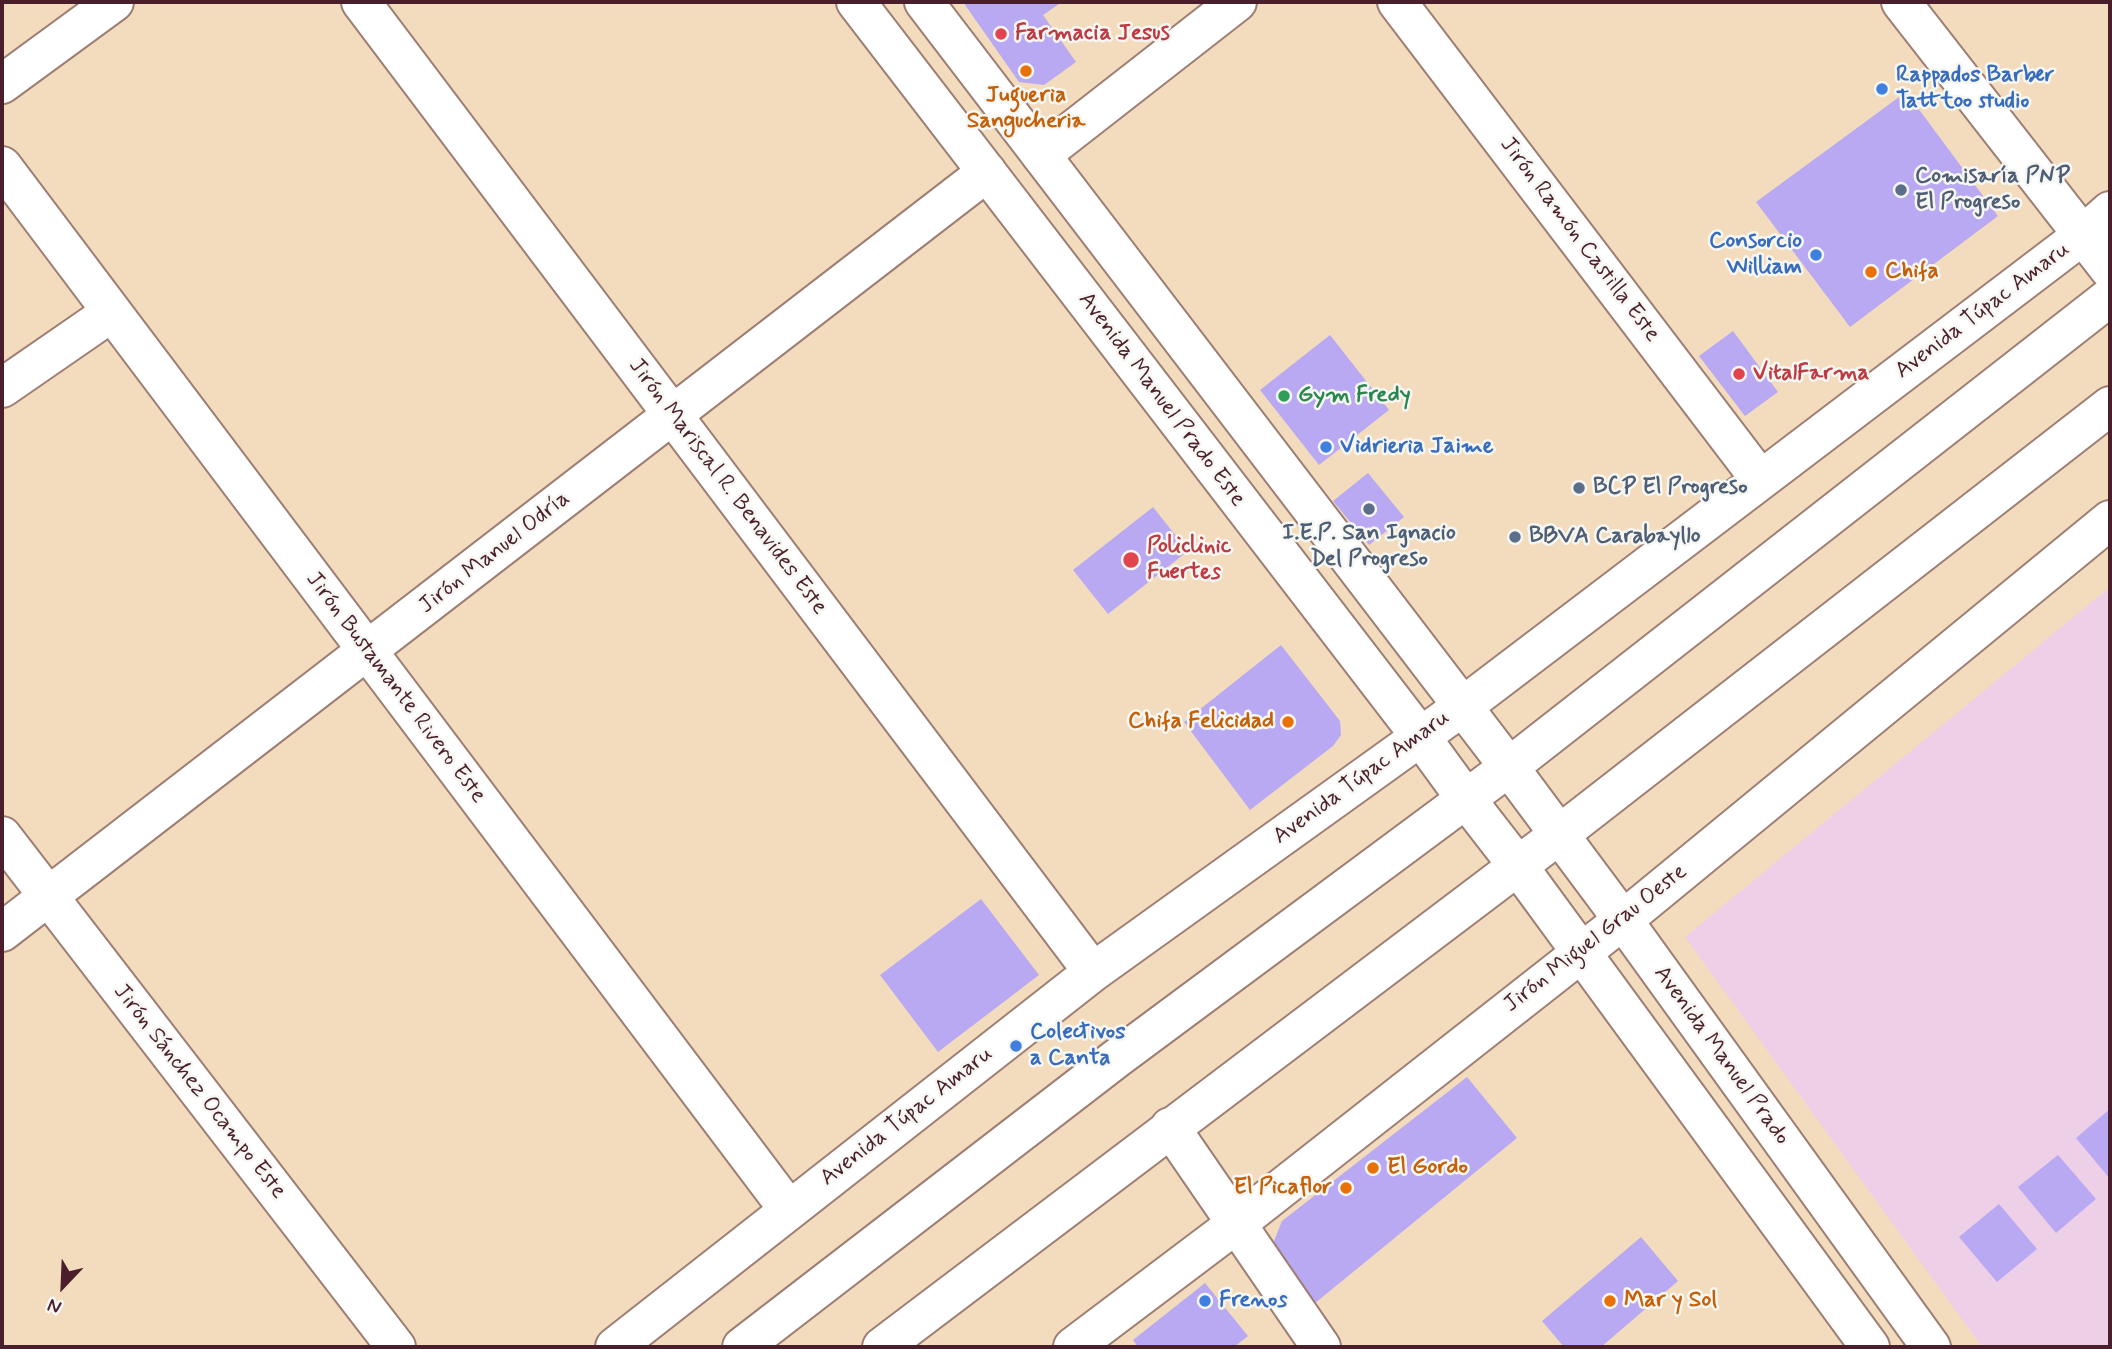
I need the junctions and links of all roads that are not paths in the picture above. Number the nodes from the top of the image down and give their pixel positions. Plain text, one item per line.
1 (114, 2) edge
2 (361, 2) edge
3 (856, 2) edge
4 (924, 2) edge
5 (1237, 2) edge
6 (1397, 2) edge
7 (1901, 2) edge
8 (2, 84) edge
9 (1041, 155) junction
10 (2, 166) edge
11 (987, 172) junction
12 (2096, 223) edge
13 (2110, 270) edge
14 (2110, 297) edge
15 (112, 312) junction
16 (2, 388) edge
17 (2110, 406) edge
18 (673, 415) junction
19 (1760, 479) junction
20 (2110, 520) edge
21 (367, 651) junction
22 (1462, 707) junction
23 (1420, 736) junction
24 (1509, 767) junction
25 (1466, 799) junction
26 (1560, 834) junction
27 (2, 836) edge
28 (1518, 866) junction
29 (49, 897) junction
30 (1623, 920) junction
31 (2, 932) edge
32 (1580, 952) junction
33 (1093, 972) junction
34 (1170, 1128) junction
35 (789, 1210) junction
36 (1236, 1224) junction
37 (396, 1347) edge
38 (615, 1347) edge
39 (742, 1347) edge
40 (882, 1347) edge
41 (1073, 1347) edge
42 (1321, 1347) edge
43 (1870, 1347) edge
44 (1931, 1347) edge

1 - 8 main road
2 - 18 main road, Jirón Mariscal R. Benavides Este
3 - 11 main road, Avenida Manuel Prado Este
4 - 9 main road
5 - 9 main road
6 - 19 main road, Jirón Ramón Castilla Este
7 - 12 main road
9 - 22 main road
10 - 15 main road, Jirón Bustamante Rivero Este
11 - 18 main road, Jirón Manuel Odría
11 - 23 main road, Avenida Manuel Prado Este
12 - 13 main road
12 - 19 main road, Avenida Túpac Amaru
14 - 24 main road
15 - 16 main road
15 - 21 main road, Jirón Bustamante Rivero Este
17 - 26 main road
18 - 21 main road, Jirón Manuel Odría
18 - 33 main road, Jirón Mariscal R. Benavides Este
19 - 22 main road, Avenida Túpac Amaru
20 - 30 main road, Jirón Miguel Grau Oeste
21 - 29 main road, Jirón Manuel Odría
21 - 35 main road, Jirón Bustamante Rivero Este
22 - 23 main road, Avenida Túpac Amaru
22 - 24 main road
23 - 25 main road, Avenida Manuel Prado Este
23 - 33 main road, Avenida Túpac Amaru
24 - 25 main road
24 - 26 main road, Avenida Manuel Prado
25 - 28 main road
25 - 39 main road
26 - 28 main road
26 - 30 main road, Avenida Manuel Prado
27 - 29 main road, Jirón Sánchez Ocampo Este
28 - 32 main road
28 - 34 main road
29 - 31 main road, Jirón Manuel Odría
29 - 37 main road, Jirón Sánchez Ocampo Este
30 - 32 main road, Jirón Miguel Grau Oeste
30 - 44 main road, Avenida Manuel Prado
32 - 36 main road, Jirón Miguel Grau Oeste
32 - 43 main road
33 - 35 main road, Avenida Túpac Amaru
34 - 36 main road
34 - 40 main road
35 - 38 main road, Avenida Túpac Amaru
36 - 41 main road, Jirón Miguel Grau Oeste
36 - 42 main road

